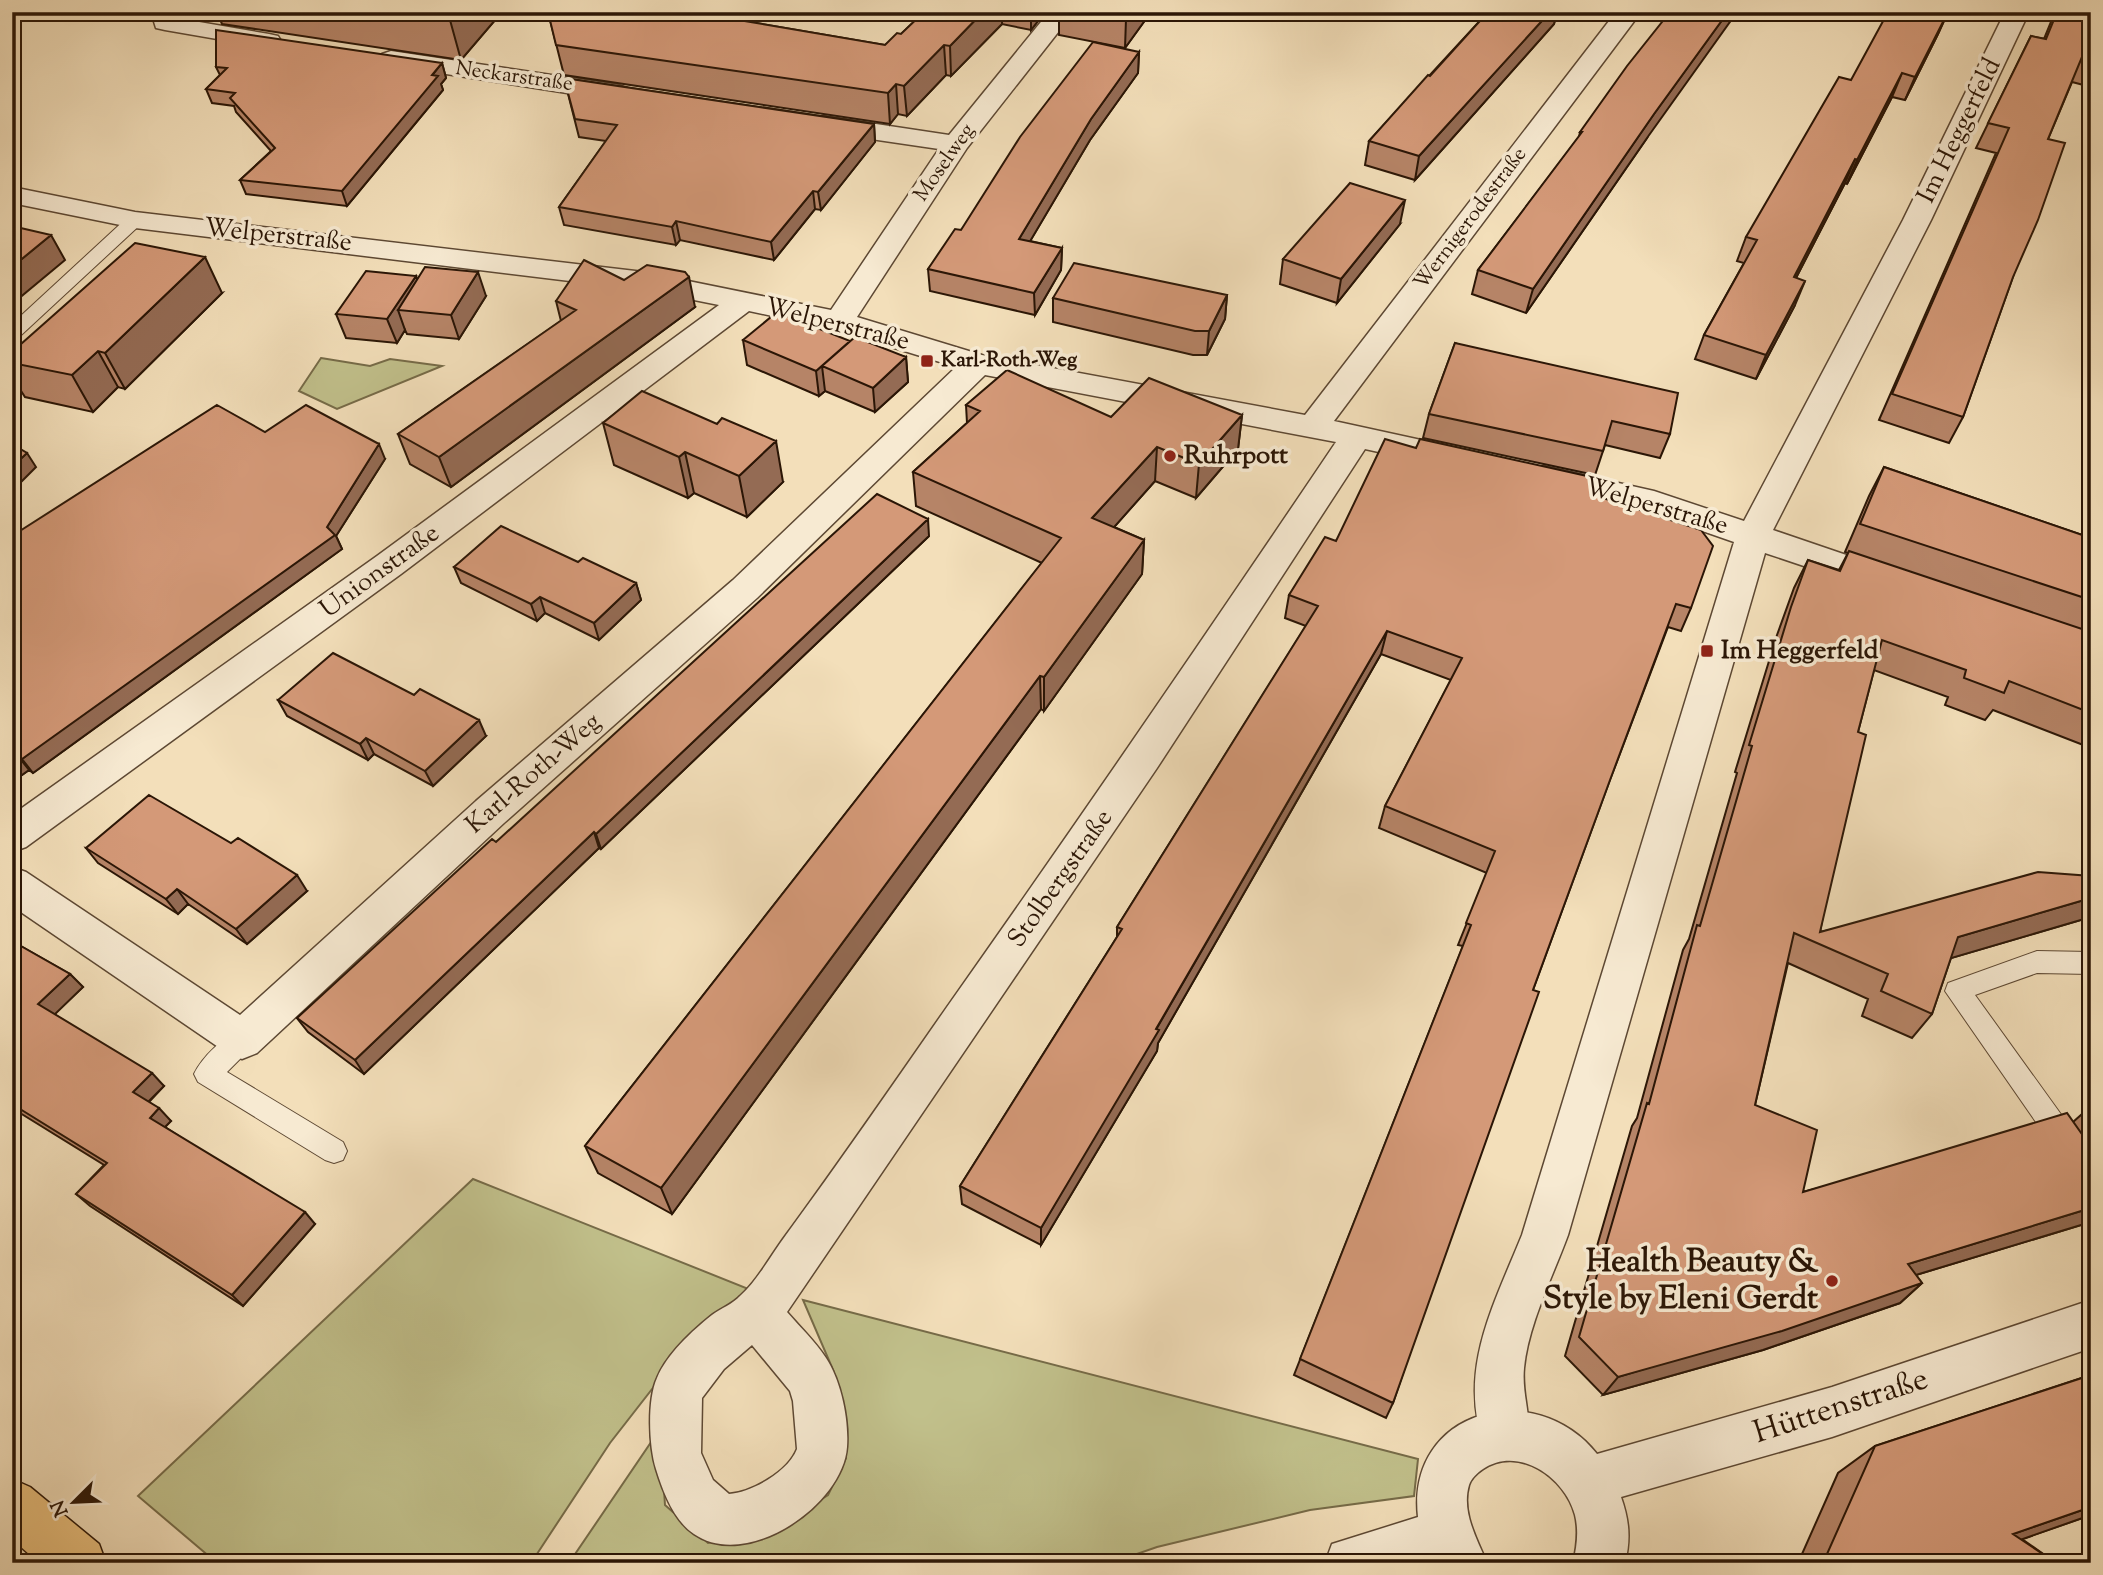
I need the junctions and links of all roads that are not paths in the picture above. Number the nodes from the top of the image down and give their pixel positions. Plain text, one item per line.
1 (163, 12) edge
2 (1062, 12) edge
3 (1629, 12) edge
4 (2017, 12) edge
5 (288, 44) edge
6 (366, 55) edge
7 (649, 97) edge
8 (805, 121) edge
9 (956, 144) junction
10 (12, 195) edge
11 (135, 220) junction
12 (744, 301) junction
13 (839, 321) junction
14 (12, 334) edge
15 (978, 364) junction
16 (1312, 426) junction
17 (1356, 437) junction
18 (1460, 459) edge
19 (1512, 470) edge
20 (1753, 536) junction
21 (1922, 594) edge
22 (12, 836) edge
23 (12, 884) edge
24 (2091, 962) edge
25 (242, 1040) junction
26 (334, 1151) dead end
27 (2091, 1178) edge
28 (757, 1314) dead end
29 (2091, 1324) edge
30 (1505, 1435) junction
31 (1588, 1483) junction
32 (12, 1505) edge
33 (1453, 1549) edge
34 (80, 1563) edge
35 (1351, 1563) edge
36 (1599, 1563) edge

1 - 5 street
2 - 9 street, Moselweg
3 - 16 street, Wernigerodestraße
4 - 20 street, Im Heggerfeld
6 - 7 street, Neckarstraße
8 - 9 street
9 - 13 street, Moselweg
10 - 11 street, Welperstraße
11 - 12 street, Welperstraße
11 - 14 lane
12 - 13 street, Welperstraße
12 - 22 street, Unionstraße
13 - 15 street, Welperstraße
15 - 16 street, Welperstraße
15 - 25 street, Karl-Roth-Weg
16 - 17 street, Welperstraße
17 - 18 street, Welperstraße
17 - 28 street, Stolbergstraße
19 - 20 street, Welperstraße
20 - 21 street, Welperstraße
20 - 30 street, Im Heggerfeld
23 - 25 street
24 - 27 lane
25 - 26 lane, Karl-Roth-Weg
29 - 31 street, Hüttenstraße
30 - 31 street
30 - 33 street
31 - 36 street
32 - 34 main road
33 - 35 street

